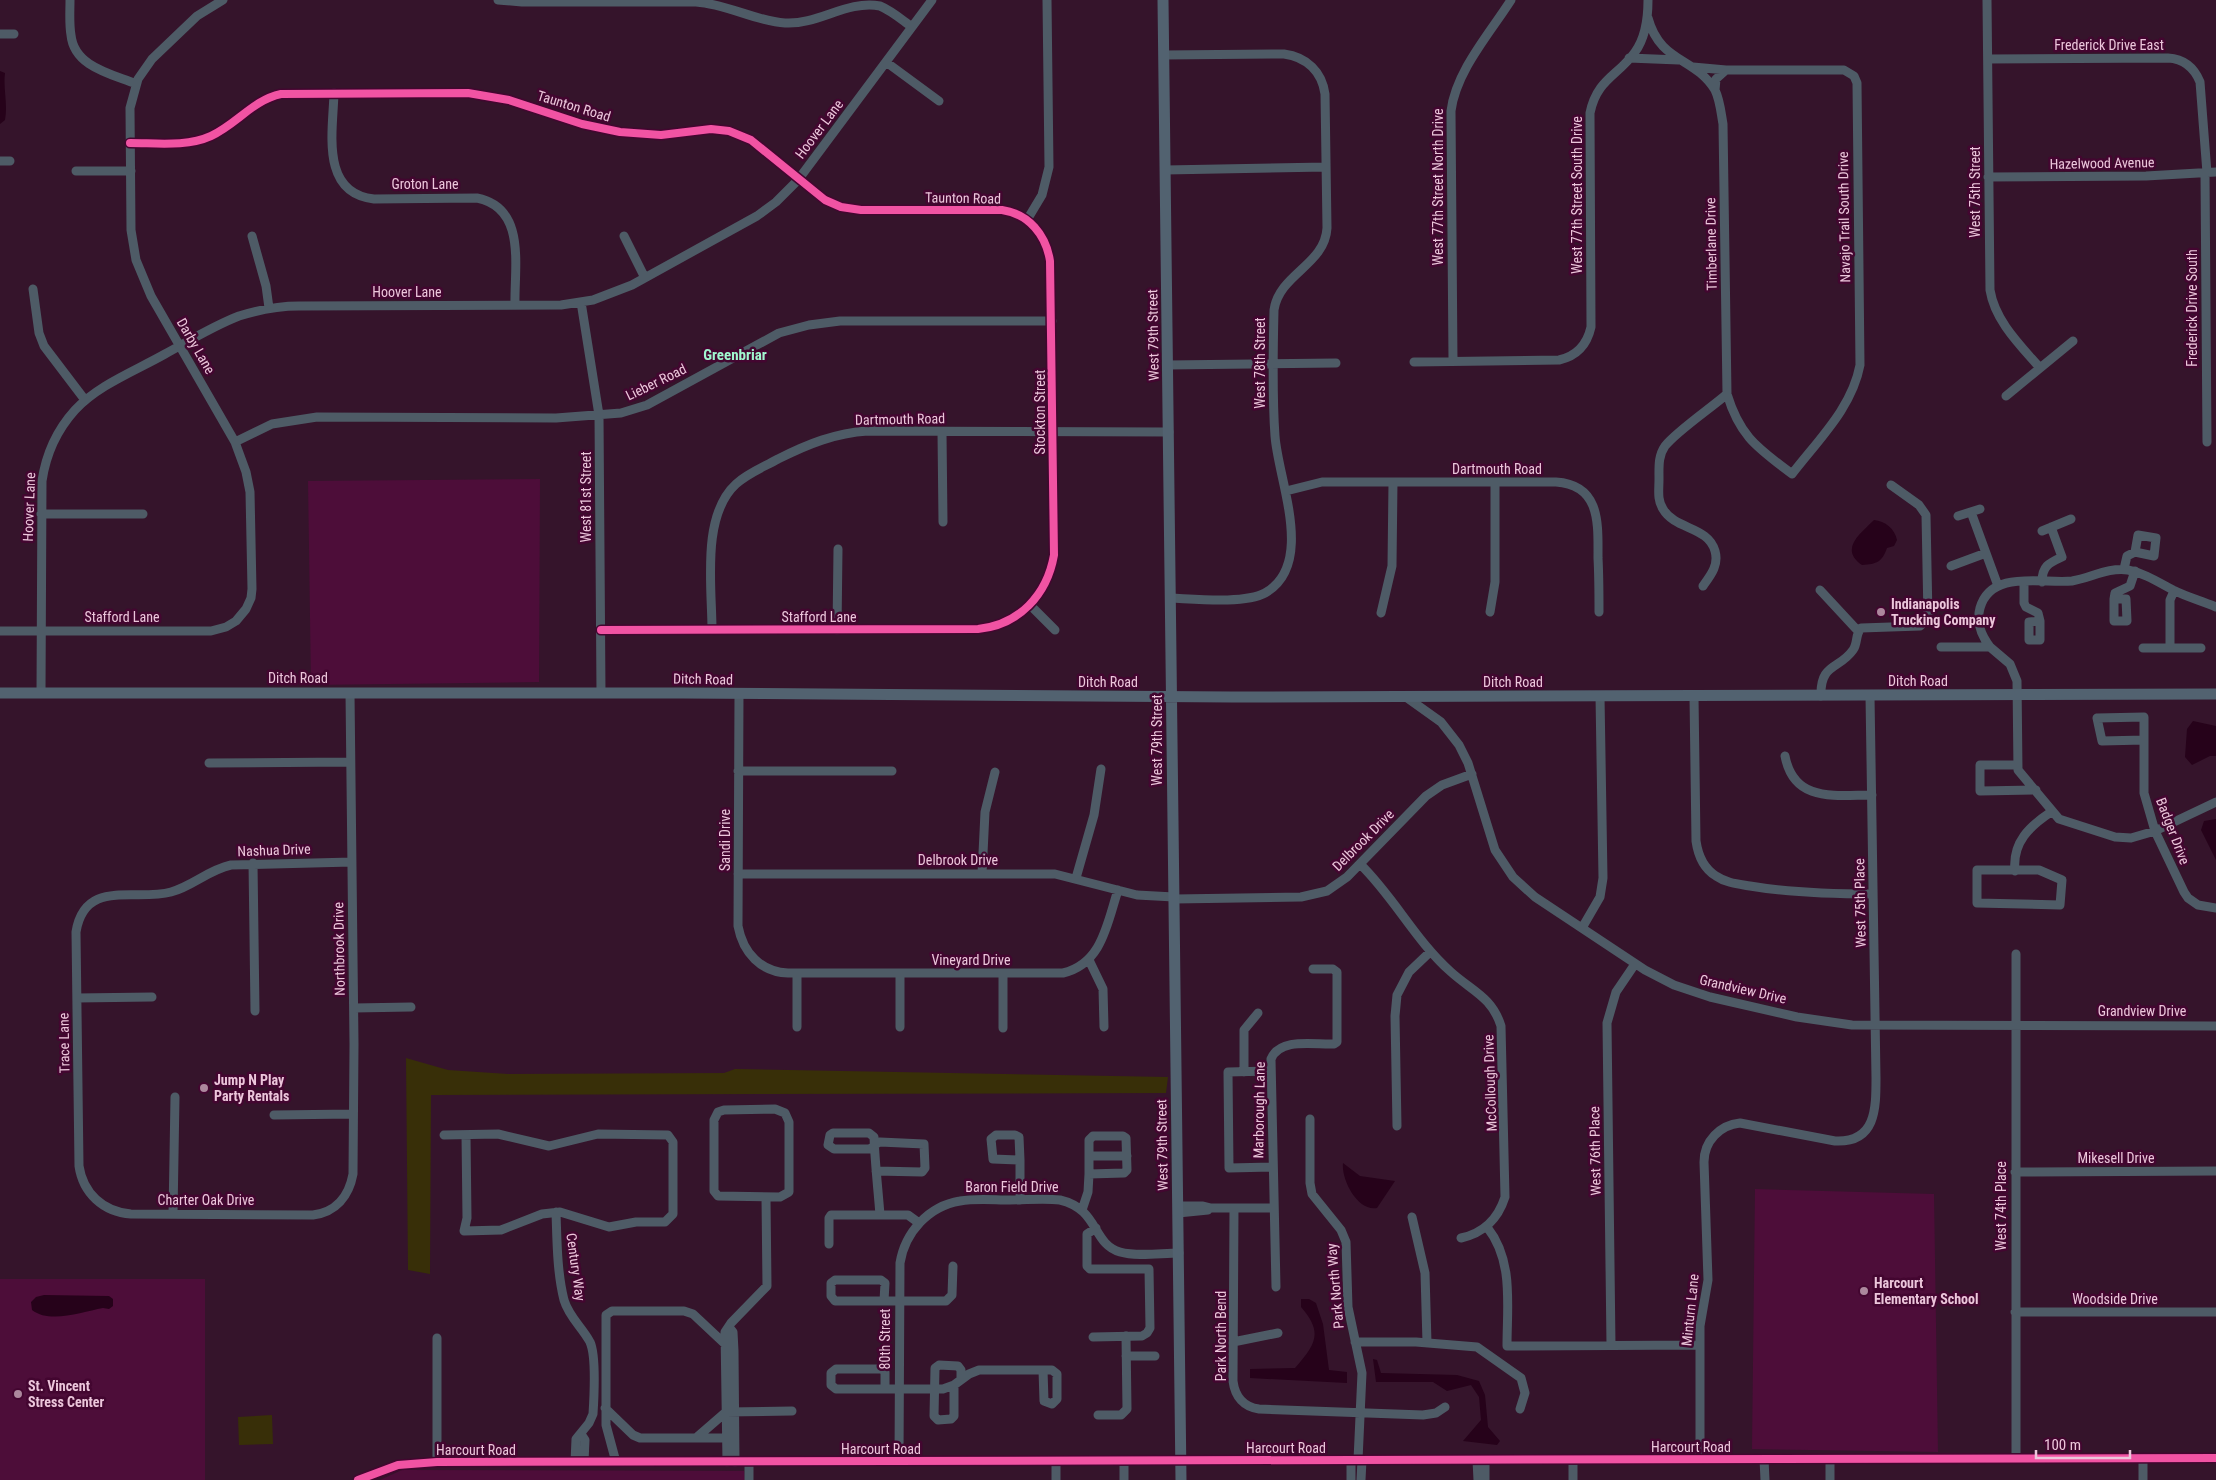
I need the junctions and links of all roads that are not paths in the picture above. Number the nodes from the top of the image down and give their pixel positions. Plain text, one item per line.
1 (70, 0) edge
2 (223, 0) edge
3 (498, 0) edge
4 (932, 0) edge
5 (1048, 0) edge
6 (1164, 0) edge
7 (1511, 0) edge
8 (1648, 0) edge
9 (1987, 0) edge
10 (719, 2) edge
11 (1648, 18) junction
12 (912, 27) junction
13 (0, 34) edge
14 (14, 34) dead end
15 (1164, 55) junction
16 (1630, 58) junction
17 (1988, 59) junction
18 (1679, 60) junction
19 (886, 62) junction
20 (1693, 67) junction
21 (1726, 70) junction
22 (136, 84) junction
23 (1715, 90) junction
24 (334, 93) junction
25 (940, 102) dead end
26 (2202, 102) joint
27 (130, 143) junction
28 (1326, 167) junction
29 (1166, 170) junction
30 (76, 171) dead end
31 (131, 171) junction
32 (2209, 173) edge
33 (1988, 177) junction
34 (798, 180) junction
35 (1027, 220) junction
36 (252, 236) dead end
37 (624, 236) dead end
38 (645, 278) junction
39 (33, 290) dead end
40 (581, 302) junction
41 (515, 305) junction
42 (269, 308) junction
43 (1052, 321) junction
44 (2073, 341) dead end
45 (179, 346) junction
46 (1453, 361) junction
47 (1414, 362) dead end
48 (1274, 363) junction
49 (1336, 363) dead end
50 (1168, 365) junction
51 (2040, 368) junction
52 (1727, 394) junction
53 (2006, 396) dead end
54 (85, 400) junction
55 (599, 415) junction
56 (942, 432) junction
57 (1053, 432) junction
58 (1169, 432) junction
59 (235, 442) junction
60 (2207, 442) dead end
61 (1792, 474) joint
62 (1393, 482) junction
63 (1495, 482) junction
64 (1891, 485) dead end
65 (1286, 490) junction
66 (41, 514) junction
67 (143, 514) dead end
68 (1958, 516) dead end
69 (2071, 519) dead end
70 (943, 522) dead end
71 (838, 550) dead end
72 (2135, 552) dead end
73 (1986, 553) junction
74 (1951, 566) dead end
75 (2124, 569) junction
76 (2135, 571) junction
77 (2024, 582) junction
78 (2042, 582) junction
79 (1703, 586) dead end
80 (1998, 586) junction
81 (1820, 590) dead end
82 (2174, 590) junction
83 (1171, 598) junction
84 (2114, 599) dead end
85 (1030, 604) junction
86 (2216, 607) edge
87 (1490, 612) dead end
88 (1599, 612) dead end
89 (1381, 613) dead end
90 (240, 617) joint
91 (2040, 621) dead end
92 (601, 630) junction
93 (712, 630) junction
94 (837, 630) junction
95 (1055, 630) dead end
96 (0, 631) edge
97 (41, 631) junction
98 (1858, 632) junction
99 (1942, 647) dead end
100 (1990, 647) junction
101 (2143, 648) dead end
102 (2170, 648) junction
103 (2201, 648) dead end
104 (0, 693) edge
105 (41, 693) junction
106 (350, 693) junction
107 (601, 693) junction
108 (739, 694) junction
109 (2216, 694) edge
110 (2018, 695) junction
111 (1600, 696) junction
112 (1694, 696) junction
113 (1821, 696) junction
114 (1870, 696) junction
115 (1172, 697) junction
116 (1406, 697) junction
117 (2144, 740) junction
118 (1786, 756) dead end
119 (350, 762) junction
120 (209, 763) dead end
121 (2018, 765) junction
122 (1101, 769) dead end
123 (738, 771) junction
124 (892, 771) dead end
125 (995, 772) dead end
126 (1472, 774) junction
127 (2036, 790) junction
128 (1872, 795) junction
129 (2216, 802) edge
130 (2051, 812) junction
131 (2155, 831) junction
132 (352, 862) junction
133 (253, 863) junction
134 (1360, 864) junction
135 (2015, 871) junction
136 (738, 874) junction
137 (982, 874) junction
138 (1076, 878) junction
139 (1118, 890) junction
140 (1873, 894) junction
141 (1175, 898) junction
142 (87, 907) joint
143 (2216, 908) edge
144 (1582, 928) junction
145 (1430, 952) junction
146 (2016, 954) dead end
147 (1089, 960) junction
148 (1635, 964) junction
149 (1313, 969) dead end
150 (773, 971) joint
151 (797, 973) junction
152 (900, 973) junction
153 (1003, 974) junction
154 (152, 997) dead end
155 (77, 998) junction
156 (411, 1007) dead end
157 (354, 1008) junction
158 (255, 1011) dead end
159 (1258, 1013) dead end
160 (2016, 1024) junction
161 (1876, 1025) junction
162 (2216, 1026) edge
163 (797, 1027) dead end
164 (900, 1027) dead end
165 (1104, 1027) dead end
166 (1003, 1028) dead end
167 (1271, 1071) junction
168 (1244, 1072) junction
169 (175, 1097) dead end
170 (353, 1114) junction
171 (274, 1115) dead end
172 (1310, 1119) dead end
173 (1397, 1126) dead end
174 (444, 1135) dead end
175 (466, 1135) junction
176 (1714, 1136) joint
177 (1089, 1156) junction
178 (1127, 1156) junction
179 (1020, 1160) dead end
180 (1272, 1167) junction
181 (876, 1171) junction
182 (2015, 1172) junction
183 (2216, 1172) edge
184 (1089, 1174) junction
185 (83, 1180) joint
186 (766, 1198) junction
187 (1020, 1200) junction
188 (341, 1202) joint
189 (1234, 1208) junction
190 (1274, 1208) junction
191 (1178, 1209) junction
192 (1082, 1210) junction
193 (556, 1212) junction
194 (173, 1214) junction
195 (880, 1215) junction
196 (1412, 1217) dead end
197 (919, 1223) junction
198 (1487, 1227) junction
199 (1096, 1228) junction
200 (1460, 1238) dead end
201 (829, 1244) dead end
202 (1179, 1253) junction
203 (953, 1266) dead end
204 (1276, 1287) dead end
205 (884, 1300) junction
206 (899, 1300) junction
207 (2015, 1312) junction
208 (2216, 1312) edge
209 (729, 1327) junction
210 (1278, 1333) dead end
211 (1126, 1336) junction
212 (1093, 1337) dead end
213 (437, 1338) dead end
214 (1233, 1342) junction
215 (1355, 1342) junction
216 (1426, 1343) junction
217 (725, 1344) junction
218 (1611, 1345) junction
219 (1699, 1345) junction
220 (1126, 1356) junction
221 (1155, 1356) dead end
222 (1043, 1370) dead end
223 (957, 1383) junction
224 (885, 1389) junction
225 (899, 1389) junction
226 (934, 1389) junction
227 (1445, 1407) dead end
228 (606, 1408) junction
229 (1520, 1409) dead end
230 (730, 1412) junction
231 (792, 1412) dead end
232 (1361, 1413) junction
233 (1098, 1415) dead end
234 (696, 1438) junction
235 (726, 1438) junction
236 (2016, 1458) junction
237 (2144, 1458) junction
238 (2216, 1458) edge
239 (1700, 1459) junction
240 (1764, 1459) junction
241 (1830, 1459) junction
242 (1357, 1460) junction
243 (1481, 1460) junction
244 (1572, 1460) junction
245 (899, 1461) junction
246 (1056, 1461) junction
247 (1124, 1461) junction
248 (1181, 1461) junction
249 (438, 1462) junction
250 (580, 1462) junction
251 (616, 1462) junction
252 (731, 1462) junction
253 (749, 1462) junction
254 (358, 1480) edge
255 (749, 1480) edge
256 (1056, 1480) edge
257 (1124, 1480) edge
258 (1181, 1480) edge
259 (1350, 1480) edge
260 (1361, 1480) edge
261 (1478, 1480) edge
262 (1485, 1480) edge
263 (1573, 1480) edge
264 (1765, 1480) edge
265 (1830, 1480) edge
266 (2143, 1480) edge

1 - 22 street
2 - 22 street, Darby Lane
3 - 10 street
4 - 12 street, Hoover Lane
5 - 35 street
6 - 15 main road, West 79th Street
7 - 46 street, West 77th Street North Drive
8 - 11 street, West 77th Street South Drive
9 - 17 street, West 75th Street
10 - 12 street
11 - 16 street, West 77th Street South Drive
11 - 18 street
12 - 19 street, Hoover Lane
13 - 14 street
15 - 28 street, West 78th Street
15 - 29 main road, West 79th Street
16 - 18 street
16 - 46 street, West 77th Street South Drive
17 - 26 street, Frederick Drive East
17 - 33 street, West 75th Street
18 - 20 street
19 - 25 street
19 - 34 street, Hoover Lane
20 - 21 street
20 - 23 street
21 - 23 street
21 - 61 street, Navajo Trail South Drive
22 - 27 street, Darby Lane
23 - 52 street, Timberlane Drive
24 - 27 street, Taunton Road
24 - 34 street, Taunton Road
24 - 41 street, Groton Lane
26 - 32 street, Frederick Drive South
27 - 31 street, Darby Lane
28 - 29 street
28 - 48 street, West 78th Street
29 - 50 main road, West 79th Street
30 - 31 street
31 - 45 street, Darby Lane
32 - 33 street, Hazelwood Avenue
32 - 60 street, Frederick Drive South
33 - 51 street, West 75th Street
34 - 35 street, Taunton Road
34 - 38 street, Hoover Lane
35 - 43 street, Stockton Street
36 - 42 street
37 - 38 street
38 - 40 street, Hoover Lane
39 - 54 street
40 - 41 street, Hoover Lane
40 - 55 street, West 81st Street
41 - 42 street, Hoover Lane
42 - 45 street, Hoover Lane
43 - 55 street, Lieber Road
43 - 57 street, Stockton Street
44 - 51 street
45 - 54 street, Hoover Lane
45 - 59 street, Darby Lane
46 - 47 street
48 - 49 street
48 - 50 street
48 - 65 street, West 78th Street
50 - 58 main road, West 79th Street
51 - 53 street
52 - 61 street, Timberlane Drive
52 - 79 street
54 - 66 street, Hoover Lane
55 - 59 street, Lieber Road
55 - 92 street, West 81st Street
56 - 57 street, Dartmouth Road
56 - 70 street
56 - 93 street, Dartmouth Road
57 - 58 street, Dartmouth Road
57 - 85 street, Stockton Street
58 - 83 main road, West 79th Street
59 - 90 street, Darby Lane
62 - 63 street, Dartmouth Road
62 - 65 street, Dartmouth Road
62 - 89 street
63 - 87 street
63 - 88 street, Dartmouth Road
64 - 98 street
65 - 83 street, West 78th Street
66 - 67 street
66 - 97 street, Hoover Lane
68 - 73 street
69 - 78 street
71 - 94 street
72 - 75 street
73 - 74 street
73 - 80 street
75 - 76 street
75 - 78 street
76 - 82 street
76 - 84 street
77 - 78 street
77 - 80 street
77 - 91 street
80 - 100 street
81 - 98 street
82 - 86 street
82 - 102 street
83 - 115 main road, West 79th Street
85 - 94 street, Stafford Lane
85 - 95 street
90 - 97 street, Stafford Lane
92 - 93 street, Stafford Lane
92 - 107 street, West 81st Street
93 - 94 street, Stafford Lane
96 - 97 street, Stafford Lane
97 - 105 street, Hoover Lane
98 - 113 street
99 - 100 street
100 - 110 street
101 - 102 street
102 - 103 street
104 - 105 main road, Ditch Road
105 - 106 main road, Ditch Road
106 - 107 main road, Ditch Road
106 - 119 street, Northbrook Drive
107 - 108 main road, Ditch Road
108 - 115 main road, Ditch Road
108 - 123 street, Sandi Drive
109 - 110 main road, Ditch Road
110 - 114 main road, Ditch Road
110 - 121 street
111 - 112 main road, Ditch Road
111 - 116 main road, Ditch Road
111 - 144 street
112 - 113 main road, Ditch Road
112 - 140 street
113 - 114 main road, Ditch Road
114 - 128 street, West 75th Place
115 - 116 main road, Ditch Road
115 - 141 main road, West 79th Street
116 - 126 street, Grandview Drive
117 - 117 street, Badger Drive
117 - 131 street, Badger Drive
118 - 128 street
119 - 120 street
119 - 132 street, Northbrook Drive
121 - 127 street
121 - 127 street
122 - 138 street
123 - 124 street
123 - 136 street, Sandi Drive
125 - 137 street
126 - 134 street, Delbrook Drive
126 - 144 street, Grandview Drive
127 - 130 street
128 - 140 street, West 75th Place
129 - 131 street
130 - 131 street
130 - 135 street
131 - 143 street, Badger Drive
132 - 133 street, Nashua Drive
132 - 157 street, Northbrook Drive
133 - 142 street, Nashua Drive
133 - 158 street
134 - 141 street, Delbrook Drive
134 - 145 street, McCollough Drive
135 - 135 street
136 - 137 street, Delbrook Drive
136 - 150 street, Sandi Drive
137 - 138 street, Delbrook Drive
138 - 139 street, Delbrook Drive
139 - 141 street, Delbrook Drive
139 - 147 street, Vineyard Drive
140 - 161 street, West 75th Place
141 - 191 main road, West 79th Street
142 - 155 street, Trace Lane
144 - 148 street, Grandview Drive
145 - 173 street
145 - 198 street, McCollough Drive
146 - 160 street, West 74th Place
147 - 153 street, Vineyard Drive
147 - 165 street
148 - 161 street, Grandview Drive
148 - 218 street, West 76th Place
149 - 167 street, Marborough Lane
150 - 151 street, Vineyard Drive
151 - 152 street, Vineyard Drive
151 - 163 street
152 - 153 street, Vineyard Drive
152 - 164 street
153 - 166 street
154 - 155 street
155 - 185 street, Trace Lane
156 - 157 street
157 - 170 street, Northbrook Drive
159 - 168 street
160 - 161 street, Grandview Drive
160 - 162 street, Grandview Drive
160 - 182 street, West 74th Place
161 - 176 street, West 75th Place
167 - 168 street
167 - 180 street, Marborough Lane
168 - 180 street
169 - 194 street
170 - 171 street
170 - 188 street, Northbrook Drive
172 - 215 street, Park North Way
174 - 175 street
175 - 193 street
175 - 193 street
176 - 219 street, Minturn Lane
177 - 178 street
177 - 178 street
177 - 184 street
178 - 184 street
179 - 187 street
180 - 190 street, Marborough Lane
181 - 181 street
181 - 195 street
182 - 183 street, Mikesell Drive
182 - 207 street, West 74th Place
184 - 192 street
185 - 194 street, Charter Oak Drive
186 - 186 street
186 - 209 street
187 - 192 street, Baron Field Drive
187 - 197 street, Baron Field Drive
188 - 194 street, Charter Oak Drive
189 - 190 street
189 - 191 street
189 - 214 street, Park North Bend
190 - 204 street, Marborough Lane
191 - 202 main road, West 79th Street
192 - 199 street, Baron Field Drive
193 - 250 street, Century Way
195 - 197 street
195 - 201 street
196 - 216 street
197 - 206 street, 80th Street
198 - 200 street
198 - 218 street
199 - 202 street, Baron Field Drive
199 - 211 street
202 - 248 main road, West 79th Street
203 - 206 street
205 - 205 street
205 - 206 street
206 - 225 street, 80th Street
207 - 208 street, Woodside Drive
207 - 236 street, West 74th Place
209 - 217 street
209 - 230 street
210 - 214 street
211 - 212 street
211 - 220 street
213 - 249 street
214 - 232 street, Park North Bend
215 - 216 street
215 - 232 street, Park North Way
216 - 229 street
217 - 228 street
217 - 230 street
218 - 219 street
219 - 239 street, Minturn Lane
220 - 221 street
220 - 233 street
222 - 223 street
223 - 226 street
223 - 226 street
223 - 226 street
224 - 224 street
224 - 225 street
225 - 226 street
225 - 245 street, 80th Street
227 - 232 street, Park North Bend
228 - 234 street
228 - 251 street
230 - 231 street
230 - 234 street
230 - 235 street
230 - 252 street
232 - 242 street, Park North Way
234 - 235 street
235 - 252 street
236 - 237 street, Harcourt Road
236 - 241 street, Harcourt Road
237 - 238 street, Harcourt Road
237 - 266 street
239 - 240 street, Harcourt Road
239 - 244 street, Harcourt Road
240 - 241 street, Harcourt Road
240 - 264 street
241 - 265 street
242 - 243 street, Harcourt Road
242 - 248 street, Harcourt Road
242 - 259 street
242 - 260 street
243 - 244 street, Harcourt Road
243 - 261 street
243 - 262 street
244 - 263 street
245 - 246 street, Harcourt Road
245 - 253 street, Harcourt Road
246 - 247 street, Harcourt Road
246 - 256 street
247 - 248 street, Harcourt Road
247 - 257 street
248 - 258 main road, West 79th Street
249 - 250 street, Harcourt Road
249 - 254 street, Harcourt Road
250 - 251 street, Harcourt Road
251 - 252 street, Harcourt Road
252 - 253 street, Harcourt Road
253 - 255 street

